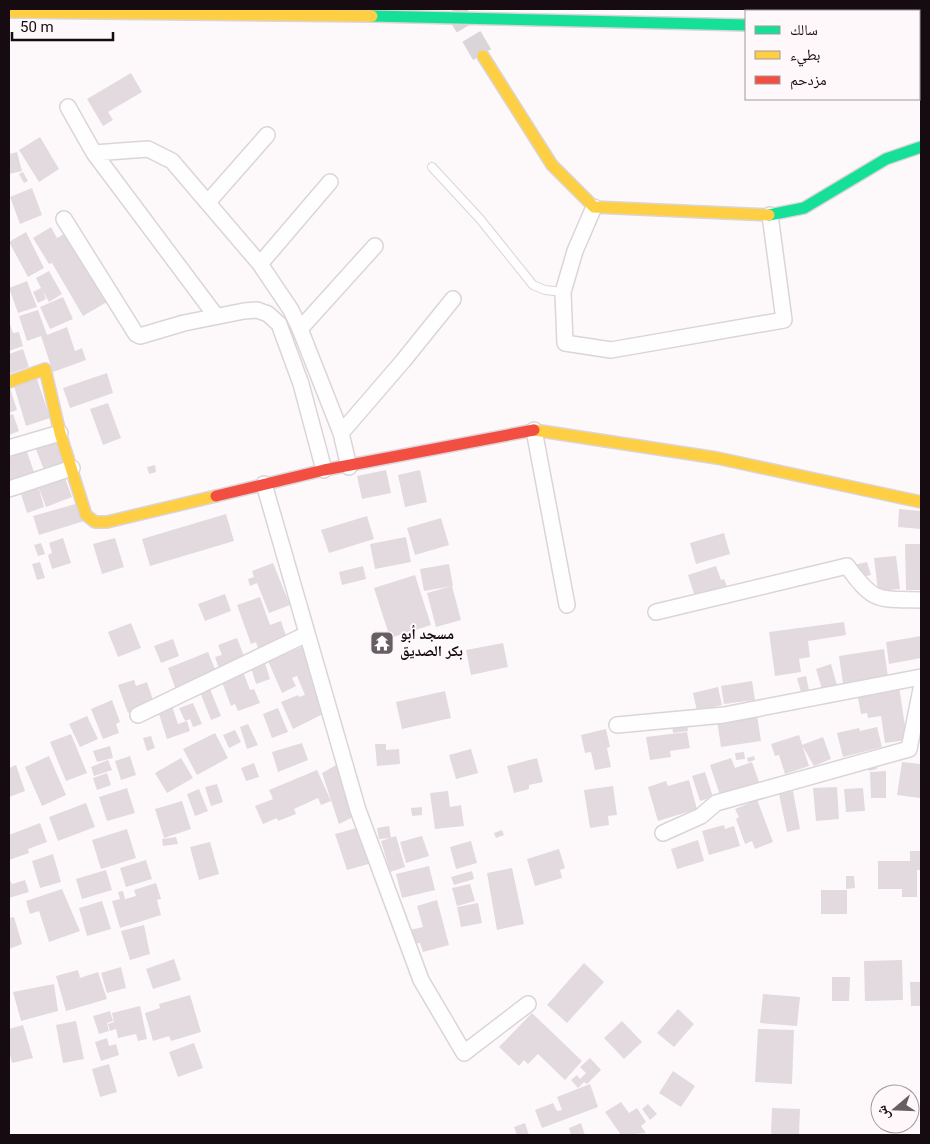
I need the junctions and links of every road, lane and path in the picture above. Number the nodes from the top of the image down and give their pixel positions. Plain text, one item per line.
1 (9, 12) edge
2 (745, 25) edge
3 (483, 56) tunnel mouth
4 (68, 107) dead end
5 (266, 135) dead end
6 (921, 147) edge
7 (94, 153) junction
8 (432, 167) dead end
9 (330, 182) dead end
10 (208, 201) junction
11 (594, 206) junction
12 (770, 215) junction
13 (64, 219) dead end
14 (375, 246) dead end
15 (260, 264) junction
16 (564, 292) junction
17 (453, 298) dead end
18 (216, 316) junction
19 (300, 329) junction
20 (9, 382) edge
21 (534, 430) junction
22 (60, 433) junction
23 (341, 433) junction
24 (9, 448) edge
25 (349, 467) junction
26 (72, 468) junction
27 (324, 470) junction
28 (264, 484) junction
29 (9, 489) edge
30 (921, 502) edge
31 (921, 600) edge
32 (567, 604) dead end
33 (656, 612) dead end
34 (307, 634) junction
35 (921, 677) edge
36 (921, 688) edge
37 (138, 715) dead end
38 (617, 725) dead end
39 (663, 833) dead end
40 (528, 1004) dead end

1 - 2 main road
3 - 11 main road
4 - 7 street
5 - 10 street
6 - 12 main road
7 - 10 street
7 - 18 street
8 - 16 lane
9 - 15 street
10 - 15 street
11 - 12 main road
11 - 16 street
12 - 16 street
13 - 18 street
14 - 19 street
15 - 19 street
17 - 23 street
18 - 27 street
19 - 23 street
20 - 22 main road
21 - 25 main road
21 - 30 main road
21 - 32 street
22 - 24 street
22 - 26 main road
23 - 25 street
25 - 27 main road
26 - 28 main road
26 - 29 street
27 - 28 main road
28 - 34 street
31 - 33 street
34 - 37 street
34 - 40 street
35 - 38 street
36 - 39 street

